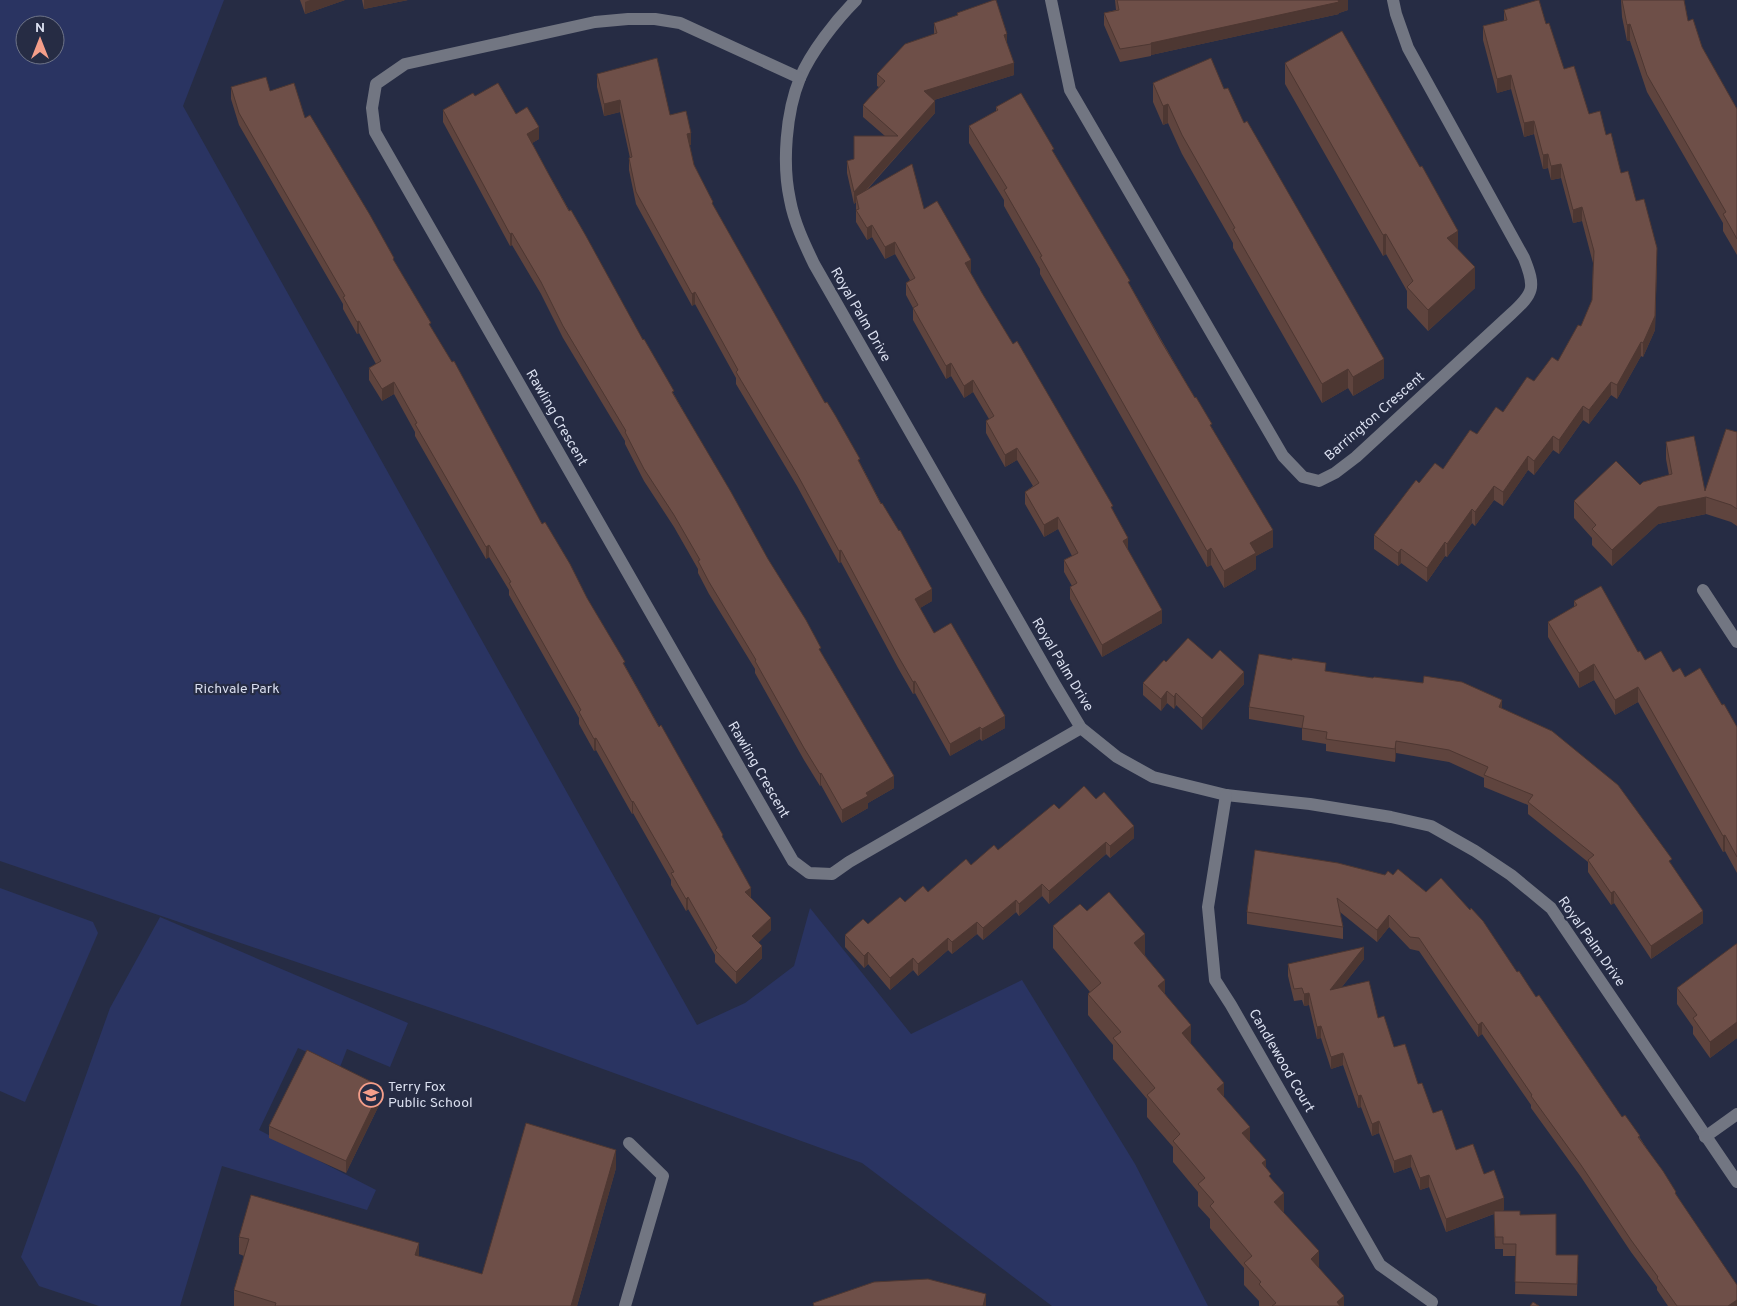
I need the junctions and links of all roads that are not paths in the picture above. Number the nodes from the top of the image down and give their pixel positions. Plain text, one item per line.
1 (856, 0) edge
2 (1051, 0) edge
3 (1393, 0) edge
4 (800, 78) junction
5 (1703, 590) dead end
6 (1737, 642) edge
7 (1082, 728) junction
8 (1226, 795) junction
9 (1737, 1114) edge
10 (1705, 1137) junction
11 (629, 1143) dead end
12 (1737, 1182) edge
13 (1432, 1302) dead end
14 (624, 1306) edge

1 - 4 street, Royal Palm Drive
2 - 3 street, Barrington Crescent
4 - 7 street, Royal Palm Drive
4 - 7 street, Rawling Crescent
5 - 6 street
7 - 8 street, Royal Palm Drive
8 - 10 street, Royal Palm Drive
8 - 13 street, Candlewood Court
9 - 10 street
10 - 12 street, Royal Palm Drive
11 - 14 street

